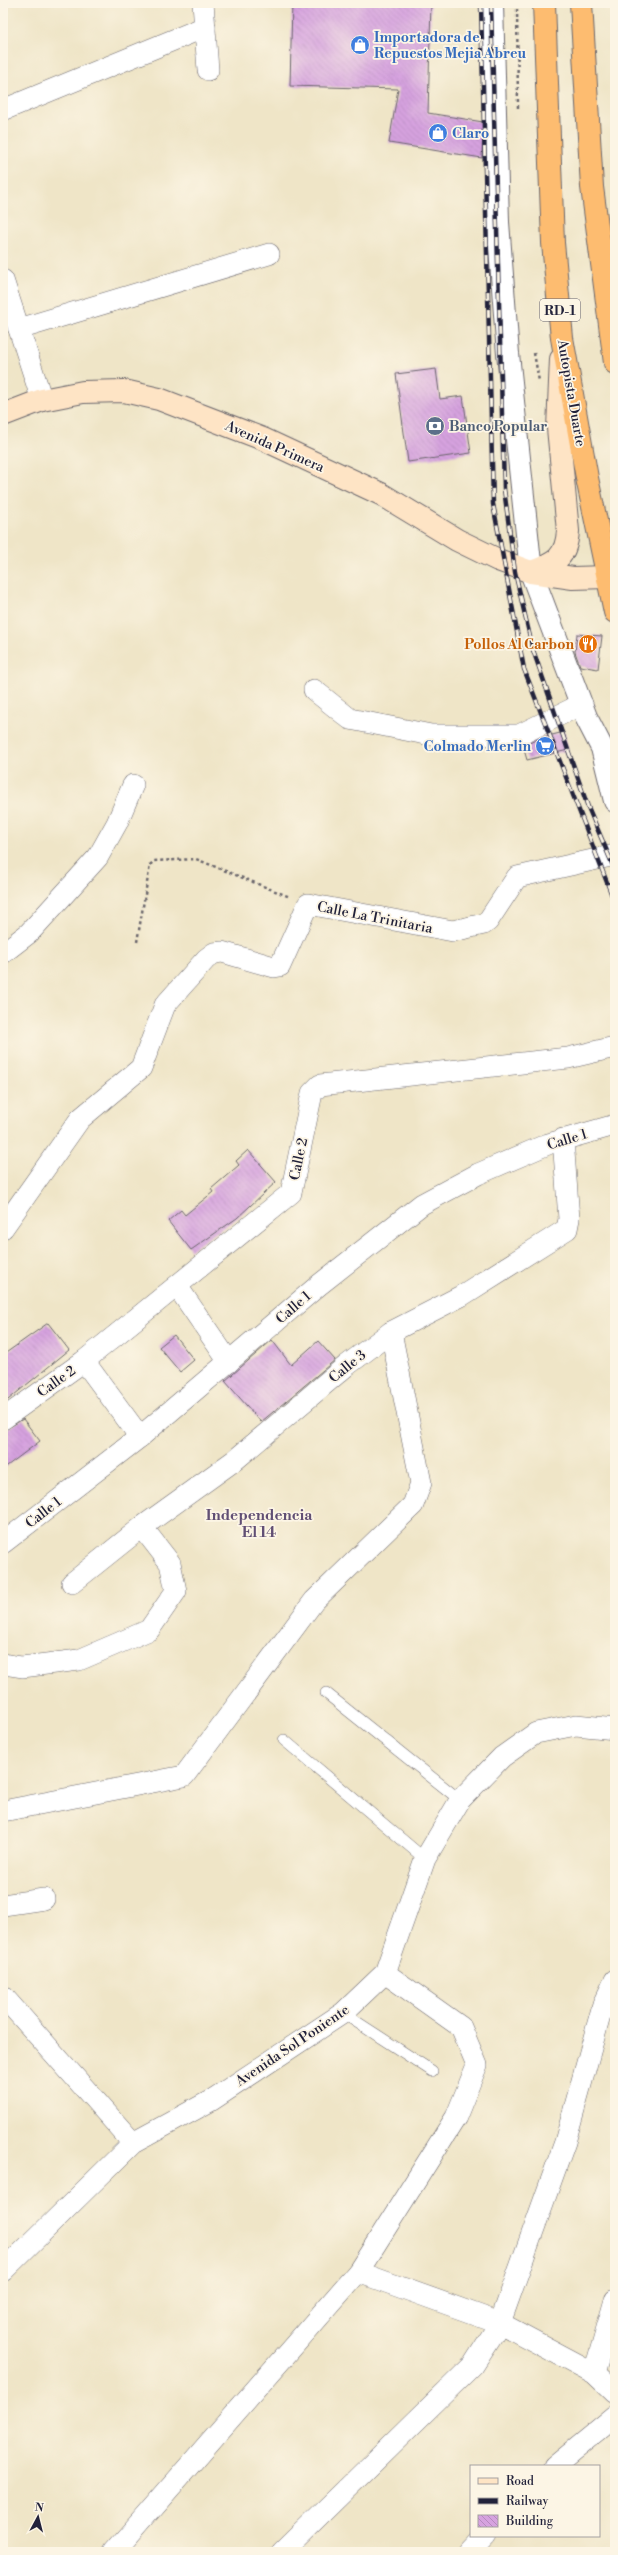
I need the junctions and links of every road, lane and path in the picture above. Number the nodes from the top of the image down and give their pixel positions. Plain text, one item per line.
1 (203, 3) edge
2 (492, 3) edge
3 (517, 3) edge
4 (544, 3) edge
5 (581, 3) edge
6 (205, 27) junction
7 (208, 70) dead end
8 (518, 109) dead end
9 (3, 110) edge
10 (269, 254) dead end
11 (3, 280) edge
12 (19, 329) junction
13 (562, 338) junction
14 (615, 355) edge
15 (42, 400) junction
16 (3, 416) edge
17 (531, 572) junction
18 (607, 577) junction
19 (615, 612) edge
20 (314, 690) dead end
21 (582, 704) junction
22 (133, 785) dead end
23 (615, 801) edge
24 (615, 855) edge
25 (308, 904) junction
26 (137, 942) dead end
27 (3, 953) edge
28 (615, 1047) edge
29 (615, 1125) edge
30 (563, 1139) junction
31 (3, 1228) edge
32 (177, 1286) junction
33 (391, 1332) junction
34 (84, 1361) junction
35 (229, 1362) junction
36 (3, 1419) edge
37 (140, 1437) junction
38 (142, 1527) junction
39 (3, 1543) edge
40 (72, 1583) dead end
41 (3, 1664) edge
42 (326, 1694) dead end
43 (615, 1729) edge
44 (284, 1740) dead end
45 (460, 1800) junction
46 (3, 1811) edge
47 (425, 1859) junction
48 (44, 1899) dead end
49 (3, 1906) edge
50 (384, 1974) junction
51 (615, 1980) edge
52 (3, 1996) edge
53 (343, 2013) junction
54 (432, 2071) dead end
55 (133, 2143) junction
56 (3, 2271) edge
57 (358, 2272) junction
58 (615, 2300) edge
59 (500, 2323) junction
60 (594, 2373) junction
61 (615, 2393) edge
62 (615, 2416) edge
63 (555, 2465) edge
64 (483, 2537) edge
65 (114, 2552) edge
66 (282, 2552) edge
67 (469, 2552) edge

1 - 6 street
2 - 17 street
3 - 8 path
4 - 13 highway, Autopista Duarte / RD-1
5 - 14 highway
6 - 7 street
6 - 9 street
10 - 12 street
11 - 12 street
12 - 15 street
13 - 17 main road
13 - 18 highway, Autopista Duarte / RD-1
15 - 16 main road, Avenida Primera
15 - 17 main road, Avenida Primera
17 - 18 main road, Avenida Primera
17 - 21 street
18 - 19 highway, Autopista Duarte / RD-1
20 - 21 street
21 - 23 street
22 - 27 street
24 - 25 street, Calle La Trinitaria
25 - 26 path
25 - 31 street, Calle La Trinitaria
28 - 32 street, Calle 2
29 - 30 street, Calle 1
30 - 33 street, Calle 3
30 - 35 street, Calle 1
32 - 34 street, Calle 2
32 - 35 street
33 - 38 street, Calle 3
33 - 46 street
34 - 36 street, Calle 2
34 - 37 street
35 - 37 street, Calle 1
37 - 39 street, Calle 1
38 - 40 street, Calle 3
38 - 41 street
42 - 45 lane
43 - 45 street, Avenida Sol Poniente
44 - 47 lane
45 - 47 street, Avenida Sol Poniente
47 - 50 street, Avenida Sol Poniente
48 - 49 street
50 - 53 street, Avenida Sol Poniente
50 - 57 street
51 - 59 street
52 - 55 street
53 - 54 lane
53 - 55 street, Avenida Sol Poniente
55 - 56 street, Avenida Sol Poniente
57 - 59 street
57 - 65 street
58 - 60 street
59 - 60 street
59 - 66 street
60 - 61 street
62 - 63 street
64 - 67 street

